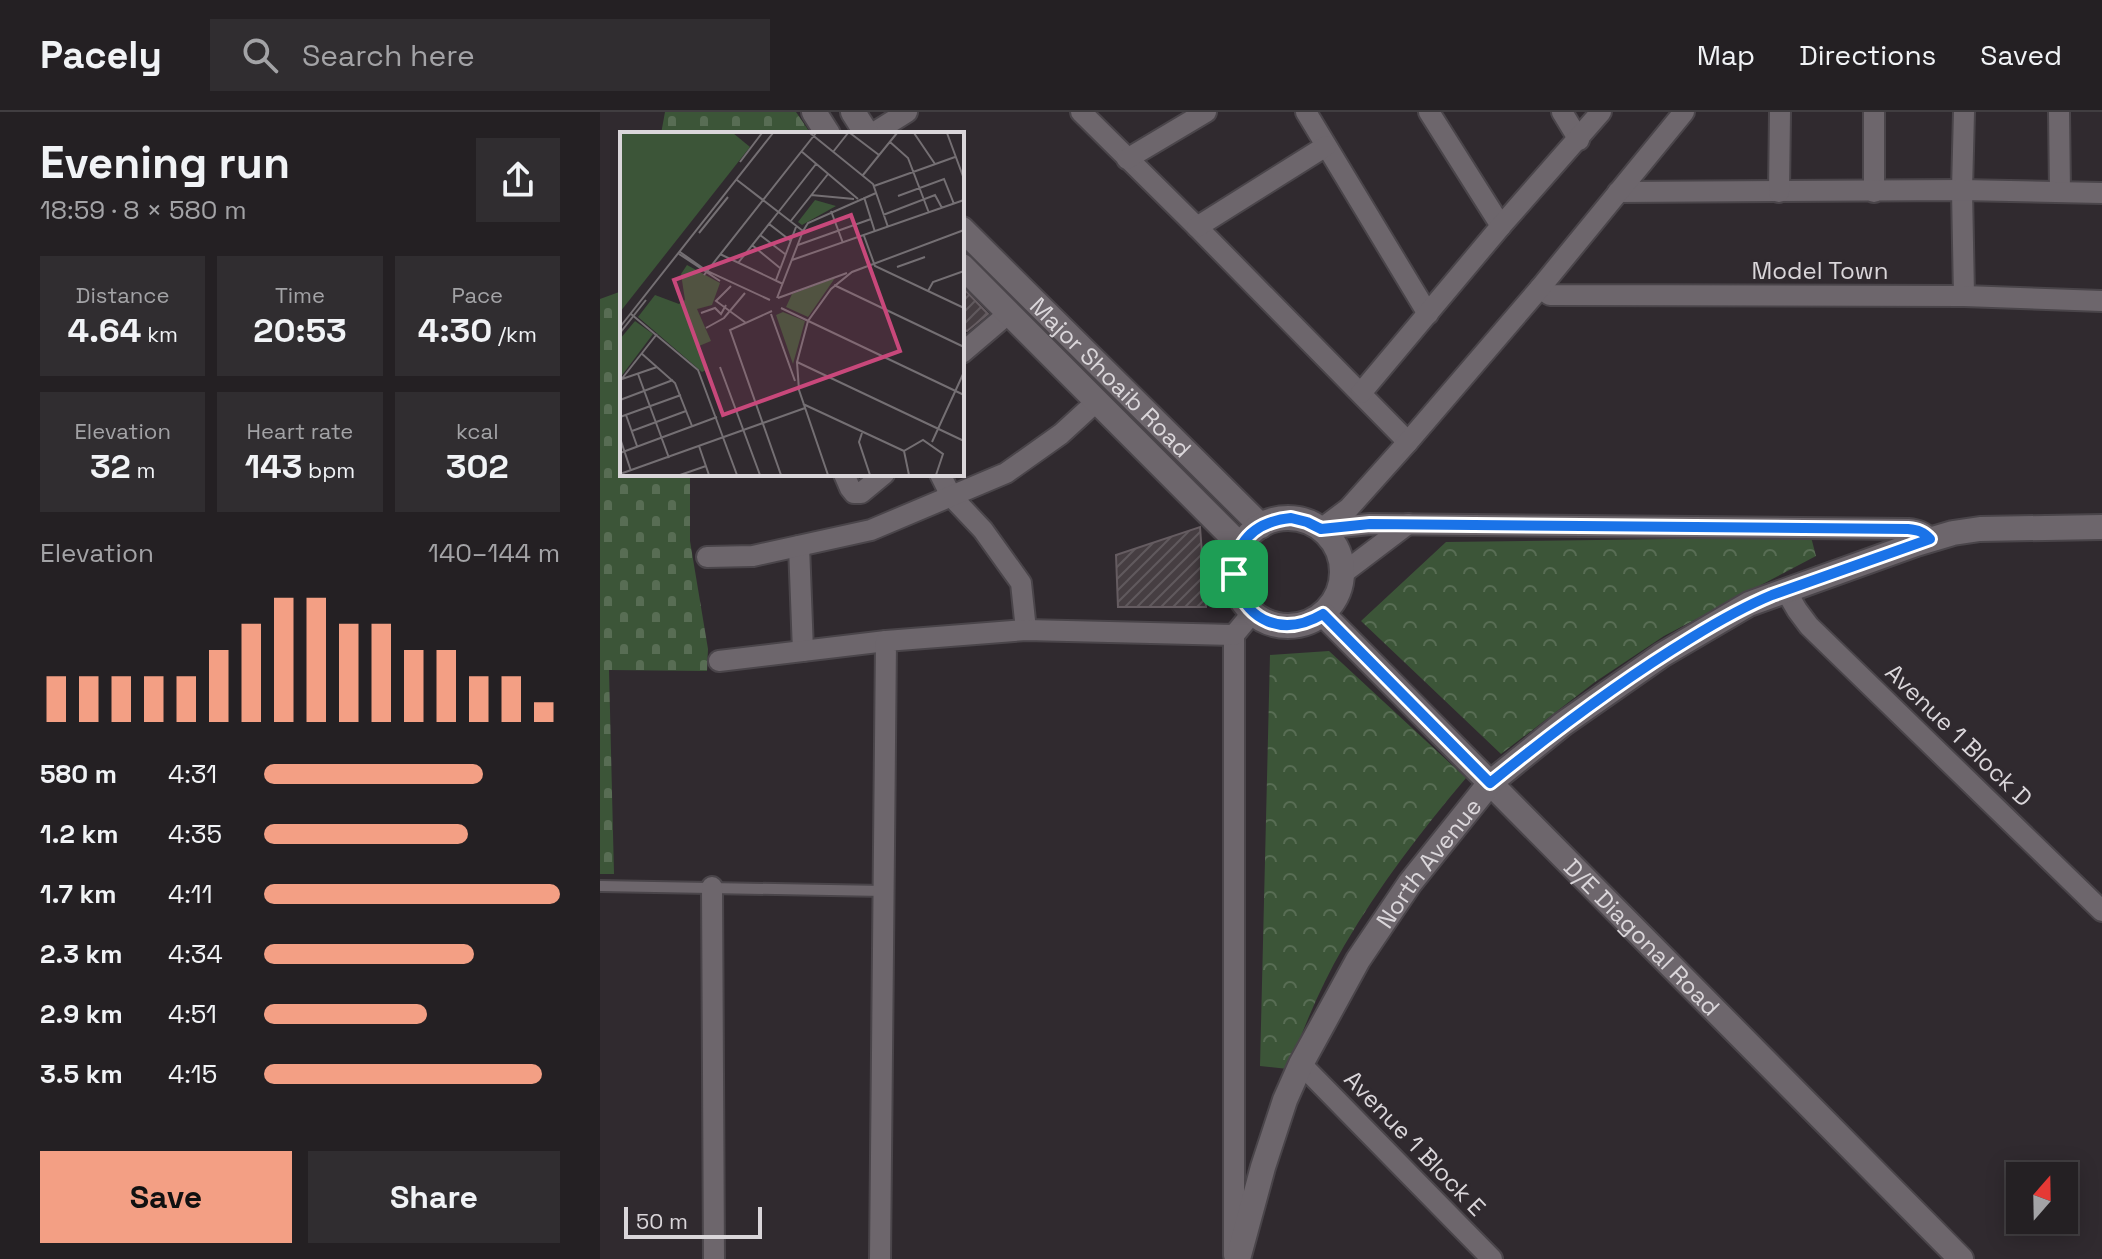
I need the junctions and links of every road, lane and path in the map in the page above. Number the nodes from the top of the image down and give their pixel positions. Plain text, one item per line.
1 (814, 112) edge
2 (853, 112) edge
3 (907, 112) edge
4 (1081, 112) edge
5 (1206, 112) edge
6 (1306, 112) edge
7 (1429, 112) edge
8 (1562, 112) edge
9 (1601, 112) edge
10 (1684, 112) edge
11 (1780, 112) edge
12 (1874, 112) edge
13 (1964, 112) edge
14 (2059, 112) edge
15 (827, 132) edge
16 (868, 132) edge
17 (873, 132) edge
18 (1579, 140) junction
19 (1326, 146) junction
20 (1127, 159) junction
21 (1962, 190) junction
22 (1618, 192) junction
23 (1779, 192) junction
24 (1874, 192) junction
25 (2060, 192) junction
26 (2102, 193) edge
27 (1501, 226) junction
28 (1197, 227) junction
29 (964, 231) edge
30 (964, 268) edge
31 (1540, 288) junction
32 (1964, 296) junction
33 (2102, 301) edge
34 (1009, 313) junction
35 (1428, 314) junction
36 (964, 351) edge
37 (1361, 393) junction
38 (1097, 401) junction
39 (1408, 442) junction
40 (845, 476) edge
41 (882, 476) edge
42 (941, 476) edge
43 (951, 496) junction
44 (1408, 524) junction
45 (1261, 526) junction
46 (2102, 527) edge
47 (1321, 529) junction
48 (1930, 539) junction
49 (799, 546) junction
50 (1241, 546) junction
51 (707, 557) dead end
52 (1342, 574) junction
53 (1786, 591) junction
54 (1253, 612) junction
55 (1323, 614) junction
56 (1026, 630) junction
57 (1234, 635) junction
58 (886, 641) junction
59 (803, 651) junction
60 (719, 661) dead end
61 (1490, 783) junction
62 (600, 886) edge
63 (712, 887) junction
64 (884, 891) junction
65 (2102, 911) edge
66 (1301, 1064) junction
67 (714, 1259) edge
68 (880, 1259) edge
69 (1236, 1259) edge
70 (1492, 1259) edge
71 (1961, 1259) edge

1 - 15 street
2 - 16 street
3 - 17 street
4 - 20 street
5 - 20 street
6 - 19 street
7 - 27 street
8 - 18 street
9 - 18 street
10 - 22 street
11 - 23 street
12 - 24 street
13 - 21 street
14 - 25 street
18 - 27 street
19 - 28 street
19 - 35 street
20 - 28 street
21 - 24 street
21 - 25 street
21 - 32 street
22 - 23 street
22 - 31 street
23 - 24 street
25 - 26 street
27 - 35 street
28 - 37 street
29 - 45 street, Major Shoaib Road
30 - 34 street, Major Shoaib Road
31 - 32 street, Model Town
31 - 39 street
32 - 33 street, Model Town
34 - 36 street
34 - 38 street, Major Shoaib Road
35 - 37 street
37 - 39 street
38 - 43 street
38 - 50 street, Major Shoaib Road
39 - 47 street
40 - 41 street
42 - 43 street
43 - 49 street
43 - 56 street
44 - 47 street
44 - 48 street
44 - 52 street
45 - 47 street
45 - 50 street
46 - 48 street, North Avenue
47 - 52 street
48 - 53 street, North Avenue
49 - 51 street
49 - 59 street
50 - 54 street
52 - 55 street
53 - 61 street, North Avenue
53 - 65 street, Avenue 1 Block D
54 - 55 street
54 - 57 street
55 - 61 street, D/E Diagonal Road
56 - 57 street
56 - 58 street
57 - 69 street
58 - 59 street
58 - 64 street
59 - 60 street
61 - 66 street, North Avenue
61 - 71 street, D/E Diagonal Road
62 - 63 lane
63 - 64 lane
63 - 67 street
64 - 68 street
66 - 69 street, North Avenue
66 - 70 street, Avenue 1 Block E

